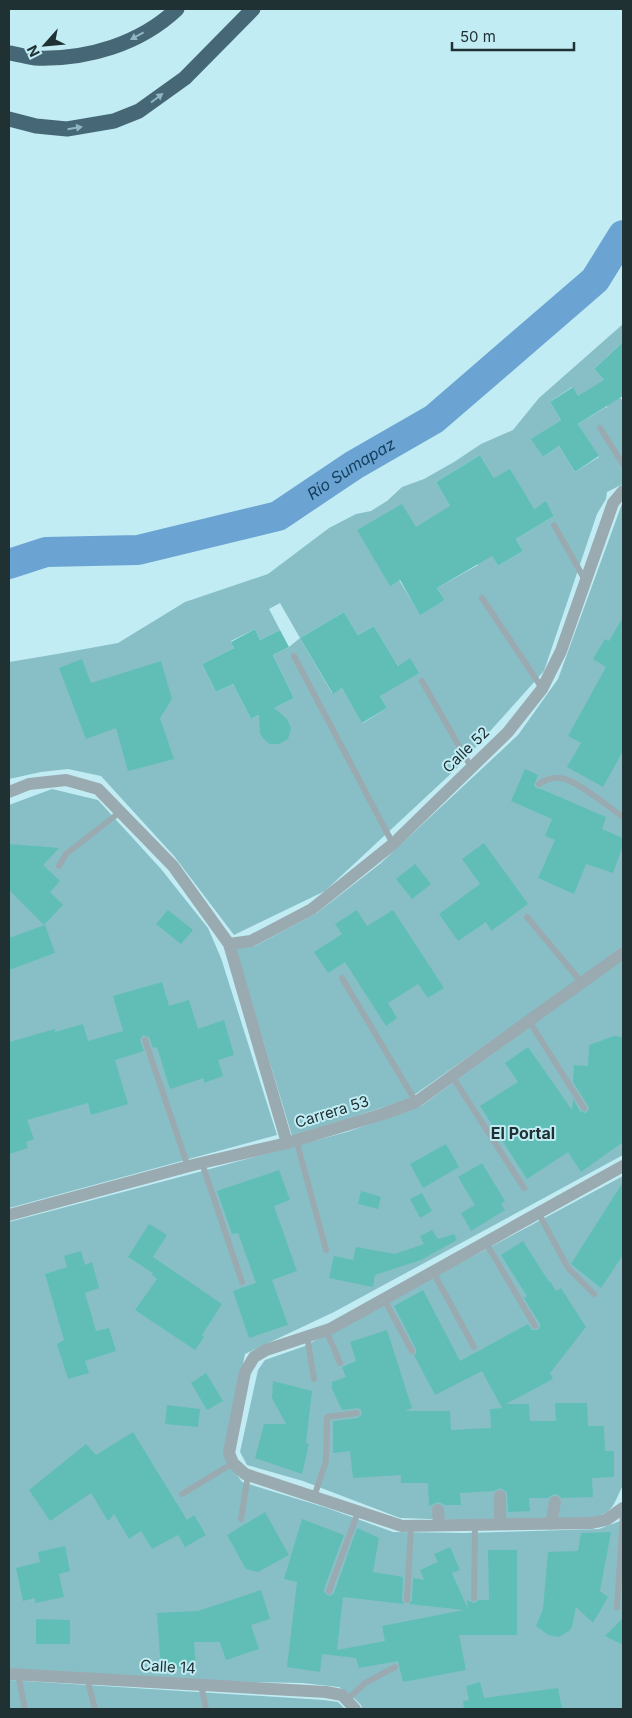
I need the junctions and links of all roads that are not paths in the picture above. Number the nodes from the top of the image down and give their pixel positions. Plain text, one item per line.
1 (174, 9) edge
2 (178, 9) edge
3 (253, 9) edge
4 (164, 22) junction
5 (9, 53) edge
6 (9, 118) edge
7 (600, 428) dead end
8 (623, 464) edge
9 (623, 491) edge
10 (554, 525) dead end
11 (586, 581) junction
12 (482, 598) dead end
13 (294, 656) dead end
14 (422, 681) dead end
15 (542, 689) junction
16 (472, 767) junction
17 (539, 784) dead end
18 (9, 792) edge
19 (120, 812) junction
20 (623, 817) edge
21 (393, 844) junction
22 (58, 866) dead end
23 (527, 917) dead end
24 (229, 944) junction
25 (623, 953) edge
26 (342, 978) dead end
27 (582, 983) junction
28 (529, 1021) junction
29 (145, 1040) dead end
30 (452, 1076) junction
31 (416, 1102) junction
32 (584, 1108) dead end
33 (292, 1141) junction
34 (202, 1163) junction
35 (623, 1166) edge
36 (188, 1167) junction
37 (524, 1188) dead end
38 (538, 1214) junction
39 (9, 1215) edge
40 (486, 1243) junction
41 (326, 1250) dead end
42 (433, 1272) junction
43 (242, 1282) dead end
44 (594, 1294) dead end
45 (384, 1299) junction
46 (535, 1326) dead end
47 (326, 1330) junction
48 (308, 1336) junction
49 (474, 1347) dead end
50 (412, 1351) dead end
51 (340, 1363) dead end
52 (314, 1379) dead end
53 (357, 1412) dead end
54 (233, 1462) junction
55 (248, 1475) junction
56 (182, 1494) dead end
57 (500, 1496) dead end
58 (314, 1497) junction
59 (554, 1502) dead end
60 (623, 1508) edge
61 (438, 1510) dead end
62 (358, 1512) junction
63 (623, 1515) edge
64 (241, 1519) dead end
65 (623, 1523) edge
66 (500, 1524) junction
67 (551, 1524) junction
68 (475, 1525) junction
69 (411, 1526) junction
70 (440, 1526) junction
71 (329, 1591) dead end
72 (474, 1598) dead end
73 (407, 1600) dead end
74 (616, 1607) dead end
75 (395, 1667) dead end
76 (13, 1674) edge
77 (87, 1678) junction
78 (201, 1685) junction
79 (351, 1705) edge
80 (24, 1709) edge
81 (95, 1709) edge
82 (206, 1709) edge

1 - 4 highway
2 - 4 highway
6 -> 3 highway
4 -> 5 highway
7 - 8 lane
9 - 11 street, Calle 52
10 - 11 lane
11 - 15 street, Calle 52
12 - 15 lane
13 - 21 lane
14 - 16 lane
15 - 16 street, Calle 52
16 - 21 street, Calle 52
17 - 20 lane
18 - 19 street
19 - 22 lane
19 - 24 street
21 - 24 street, Calle 52
23 - 27 lane
24 - 33 street
25 - 27 street, Carrera 53
26 - 31 lane
27 - 28 street, Carrera 53
28 - 30 street, Carrera 53
28 - 32 lane
29 - 36 lane
30 - 31 street, Carrera 53
30 - 37 lane
31 - 33 street, Carrera 53
33 - 34 street, Carrera 53
33 - 41 lane
34 - 36 street, Carrera 53
34 - 43 lane
35 - 38 street
36 - 39 street, Carrera 53
38 - 40 street
38 - 44 lane
40 - 42 street
40 - 46 lane
42 - 45 street
42 - 49 lane
45 - 47 street
45 - 50 lane
47 - 48 street
47 - 51 lane
48 - 52 lane
48 - 54 street
53 - 58 lane
54 - 55 street
54 - 56 lane
55 - 58 street
55 - 64 lane
57 - 66 street
58 - 62 street
59 - 67 street
60 - 67 street
61 - 70 street
62 - 69 street
62 - 71 lane
63 - 65 lane
65 - 74 lane
66 - 67 street
66 - 68 street
68 - 70 street
68 - 72 lane
69 - 70 street
69 - 73 lane
75 - 79 lane
76 - 77 street, Calle 14
76 - 80 lane
77 - 78 street, Calle 14
77 - 81 lane
78 - 79 street, Calle 14
78 - 82 lane

